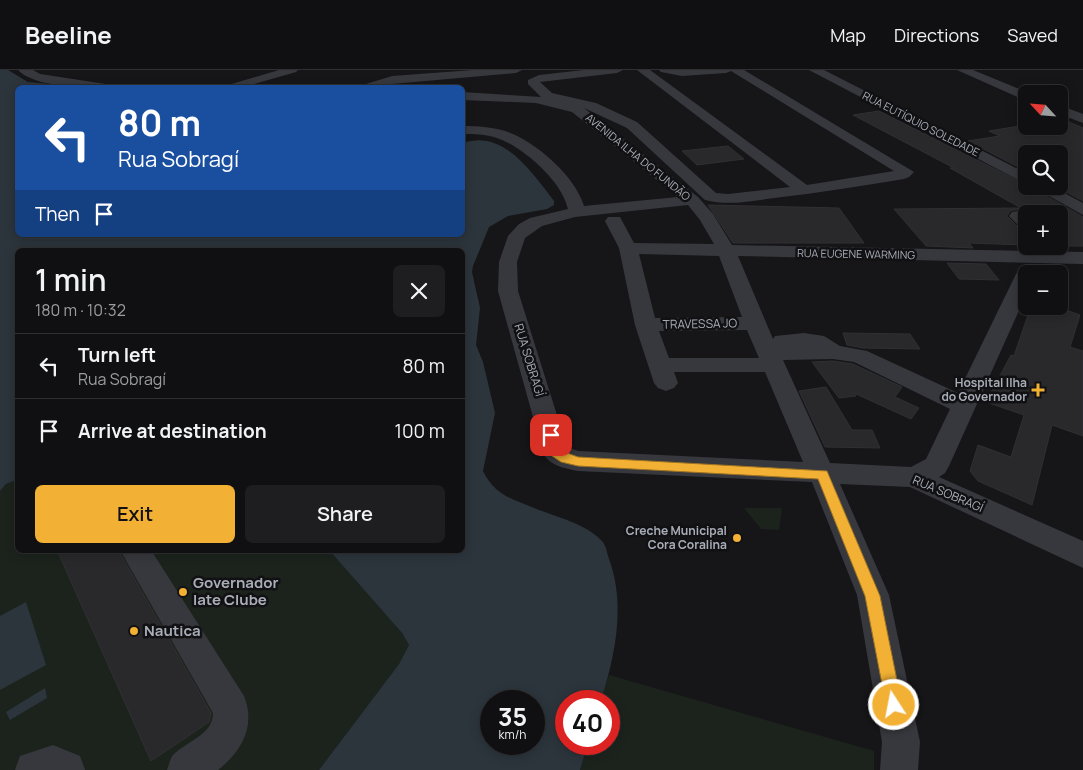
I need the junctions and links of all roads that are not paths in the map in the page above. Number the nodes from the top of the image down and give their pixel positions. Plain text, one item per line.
1 (24, 70) edge
2 (292, 70) edge
3 (516, 70) edge
4 (617, 70) edge
5 (644, 70) edge
6 (666, 70) edge
7 (726, 70) edge
8 (736, 70) edge
9 (816, 70) edge
10 (963, 70) edge
11 (455, 72) edge
12 (87, 85) edge
13 (235, 85) edge
14 (371, 85) edge
15 (1018, 93) edge
16 (465, 96) edge
17 (1068, 113) edge
18 (1083, 119) edge
19 (465, 130) edge
20 (1018, 175) edge
21 (804, 190) junction
22 (1056, 195) edge
23 (692, 200) junction
24 (1083, 210) edge
25 (574, 212) junction
26 (614, 221) dead end
27 (628, 248) junction
28 (726, 250) junction
29 (1043, 262) edge
30 (755, 323) junction
31 (646, 325) junction
32 (833, 352) dead end
33 (774, 365) junction
34 (963, 405) junction
35 (925, 471) junction
36 (822, 474) junction
37 (137, 553) edge
38 (1083, 555) edge
39 (34, 770) edge
40 (66, 770) edge
41 (186, 770) edge
42 (898, 770) edge

1 - 12 street
2 - 13 street
3 - 11 street
4 - 21 street
5 - 21 street
6 - 7 street
8 - 21 street
9 - 20 street, RUA EUTÍQUIO SOLEDADE
10 - 15 street
11 - 14 street
16 - 23 street, AVENIDA ILHA DO FUNDÃO
17 - 18 street
19 - 25 street
22 - 24 street
23 - 25 street
23 - 28 street, AVENIDA ILHA DO FUNDÃO
25 - 36 street, RUA SOBRAGÍ
26 - 27 street
27 - 28 street, RUA EUGENE WARMING
27 - 31 street
28 - 29 street, RUA EUGENE WARMING
28 - 30 street, AVENIDA ILHA DO FUNDÃO
29 - 34 street
30 - 31 street, TRAVESSA JO
30 - 33 street, AVENIDA ILHA DO FUNDÃO
31 - 33 street
32 - 34 street
33 - 36 street, AVENIDA ILHA DO FUNDÃO
34 - 35 street
35 - 36 street, RUA SOBRAGÍ
35 - 38 street, RUA SOBRAGÍ
36 - 42 street, AVENIDA ILHA DO FUNDÃO
37 - 41 street
39 - 40 street

